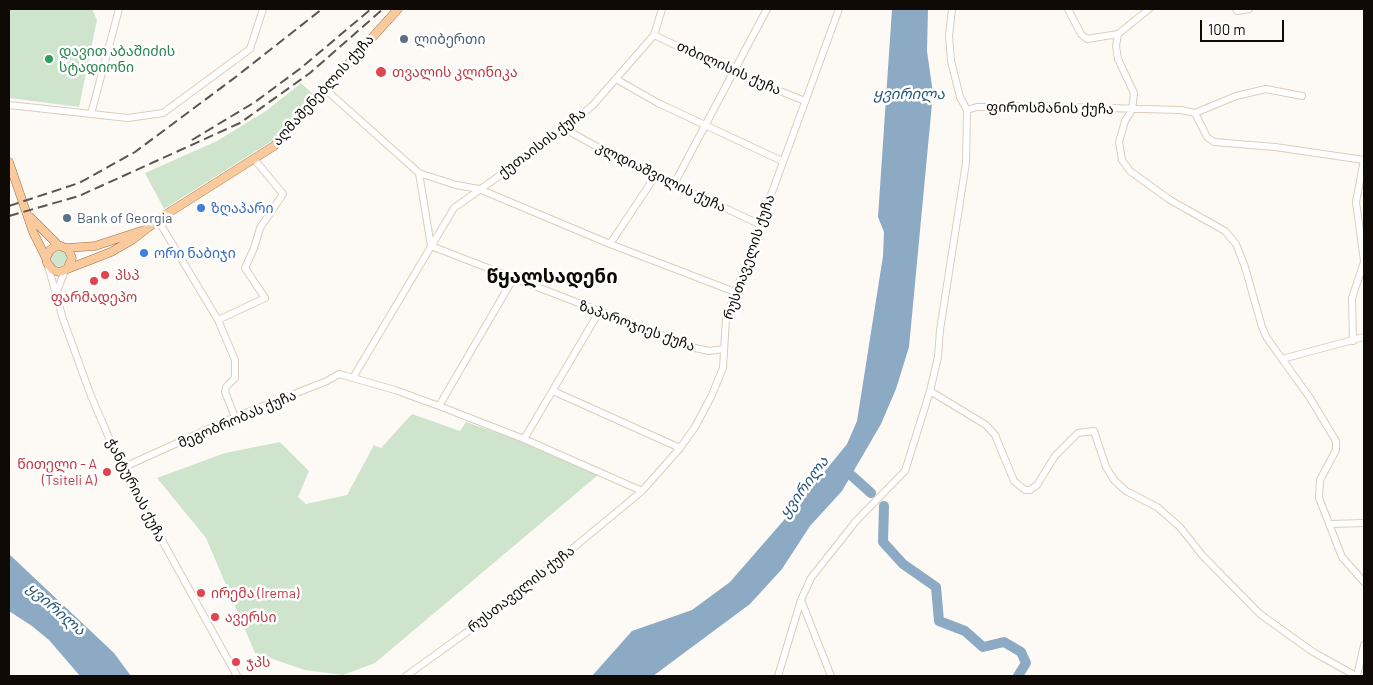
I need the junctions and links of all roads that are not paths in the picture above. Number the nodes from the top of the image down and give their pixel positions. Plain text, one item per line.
1 (119, 9) edge
2 (263, 9) edge
3 (398, 9) edge
4 (662, 9) edge
5 (767, 9) edge
6 (839, 9) edge
7 (952, 9) edge
8 (1068, 9) edge
9 (1149, 9) edge
10 (1236, 9) edge
11 (1249, 9) edge
12 (1118, 34) junction
13 (654, 35) junction
14 (732, 72) junction
15 (616, 80) junction
16 (324, 89) junction
17 (1302, 96) dead end
18 (805, 101) junction
19 (9, 105) edge
20 (967, 110) junction
21 (1132, 110) junction
22 (1195, 113) junction
23 (91, 114) junction
24 (704, 125) junction
25 (565, 129) junction
26 (255, 160) junction
27 (1364, 160) edge
28 (782, 161) junction
29 (9, 162) edge
30 (419, 173) junction
31 (656, 175) junction
32 (674, 184) junction
33 (479, 189) junction
34 (28, 216) junction
35 (158, 220) junction
36 (759, 224) junction
37 (143, 231) junction
38 (610, 244) junction
39 (58, 245) junction
40 (431, 246) junction
41 (88, 247) junction
42 (66, 248) junction
43 (1364, 261) edge
44 (47, 262) junction
45 (88, 262) junction
46 (66, 269) junction
47 (513, 279) junction
48 (735, 292) junction
49 (56, 295) junction
50 (599, 312) junction
51 (218, 320) junction
52 (1364, 337) edge
53 (1352, 341) junction
54 (724, 349) junction
55 (1282, 359) junction
56 (354, 376) junction
57 (553, 391) junction
58 (930, 391) junction
59 (439, 406) junction
60 (235, 417) junction
61 (524, 439) junction
62 (680, 448) junction
63 (122, 468) junction
64 (642, 491) junction
65 (1364, 523) edge
66 (1330, 524) junction
67 (1364, 582) edge
68 (802, 600) junction
69 (1364, 645) edge
70 (237, 676) edge
71 (406, 676) edge
72 (778, 676) edge
73 (831, 676) edge
74 (1357, 676) edge

1 - 23 street
2 - 23 street
3 - 16 main road, აღმაშენებლის ქუჩა
4 - 13 street, ქუთაისის ქუჩა
5 - 14 street
6 - 18 street, რუსთაველის ქუჩა
7 - 20 street
8 - 12 street
9 - 12 street
10 - 11 street
12 - 21 street, ფიროსმანის ქუჩა
13 - 14 street, თბილისის ქუჩა
13 - 15 street, ქუთაისის ქუჩა
14 - 18 street, თბილისის ქუჩა
14 - 24 street
15 - 24 street
15 - 25 street, ქუთაისის ქუჩა
16 - 26 main road, აღმაშენებლის ქუჩა
16 - 30 street
17 - 22 street
18 - 28 street, რუსთაველის ქუჩა
19 - 23 street
20 - 21 street, ფიროსმანის ქუჩა
20 - 58 street
21 - 22 street
21 - 55 street
22 - 27 street
24 - 28 street
24 - 32 street
25 - 31 street, კლდიაშვილის ქუჩა
25 - 33 street, ქუთაისის ქუჩა
26 - 35 main road, აღმაშენებლის ქუჩა
26 - 51 street
27 - 43 street
28 - 36 street, რუსთაველის ქუჩა
29 - 34 main road
30 - 33 street
30 - 40 street
31 - 32 street, კლდიაშვილის ქუჩა
31 - 38 street
32 - 36 street, კლდიაშვილის ქუჩა
33 - 38 street
33 - 40 street, ქუთაისის ქუჩა
34 - 39 main road
34 - 44 main road
35 - 37 main road, აღმაშენებლის ქუჩა
35 - 51 street
36 - 48 street, რუსთაველის ქუჩა
37 - 41 main road, აღმაშენებლის ქუჩა
37 - 45 main road, აღმაშენებლის ქუჩა
38 - 48 street
39 - 42 main road
39 - 44 main road
40 - 47 street, ზაპაროჯიეს ქუჩა
40 - 56 street, ქუთაისის ქუჩა
41 - 42 main road, აღმაშენებლის ქუჩა
41 - 45 main road
42 - 46 main road
43 - 53 street
44 - 46 main road
44 - 49 street, ჭანტურიას ქუჩა
45 - 46 main road, აღმაშენებლის ქუჩა
46 - 49 street
47 - 50 street, ზაპაროჯიეს ქუჩა
47 - 59 street
48 - 54 street, რუსთაველის ქუჩა
49 - 63 street, ჭანტურიას ქუჩა
50 - 54 street, ზაპაროჯიეს ქუჩა
50 - 57 street
51 - 60 street
52 - 53 street
53 - 55 street
54 - 62 street, რუსთაველის ქუჩა
55 - 66 street
56 - 59 street
56 - 60 street, მეგობრობას ქუჩა
57 - 61 street
57 - 62 street
58 - 68 street
58 - 74 street
59 - 61 street
60 - 63 street, მეგობრობას ქუჩა
61 - 64 street
62 - 64 street, რუსთაველის ქუჩა
63 - 70 street, ჭანტურიას ქუჩა
64 - 71 street, რუსთაველის ქუჩა
65 - 66 street
66 - 67 street
68 - 72 street
68 - 73 street
69 - 74 street

